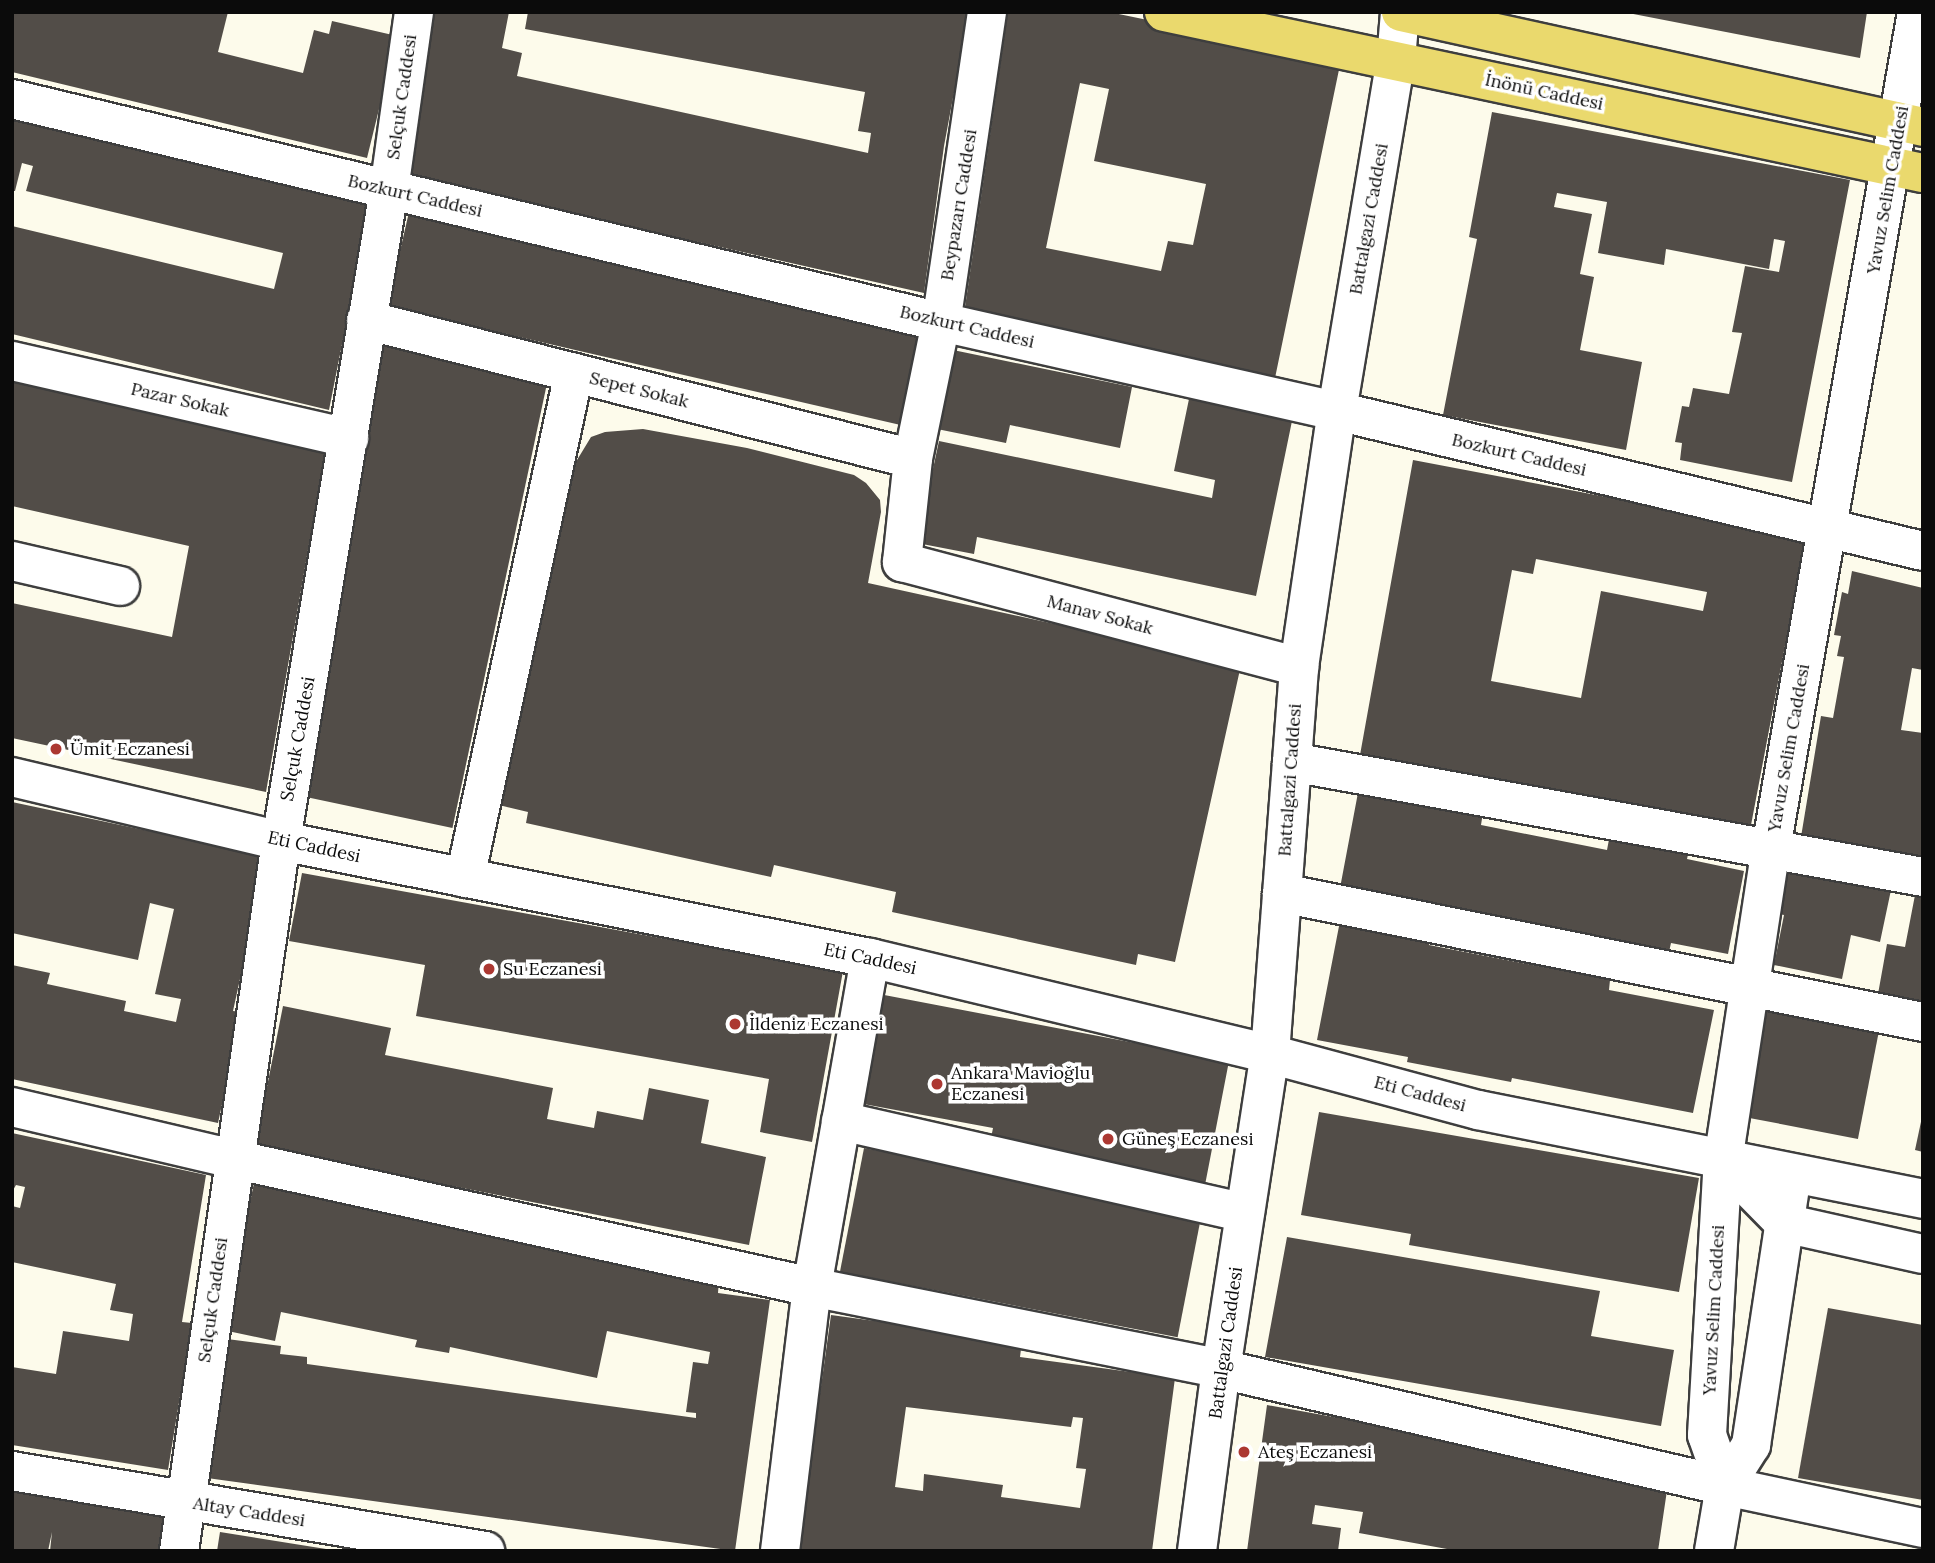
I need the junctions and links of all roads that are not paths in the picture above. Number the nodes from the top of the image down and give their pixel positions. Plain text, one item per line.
1 (414, 12) edge
2 (987, 12) edge
3 (1164, 12) edge
4 (1400, 12) edge
5 (1917, 12) edge
6 (1396, 60) junction
7 (12, 99) edge
8 (1911, 124) edge
9 (1907, 170) edge
10 (389, 190) junction
11 (366, 320) junction
12 (941, 321) junction
13 (12, 361) edge
14 (574, 373) junction
15 (1337, 411) junction
16 (349, 438) junction
17 (913, 459) junction
18 (1829, 528) junction
19 (1923, 551) edge
20 (12, 561) edge
21 (902, 562) joint
22 (120, 586) dead end
23 (1299, 667) junction
24 (1292, 762) junction
25 (12, 777) edge
26 (281, 841) junction
27 (1772, 848) junction
28 (1923, 877) edge
29 (465, 878) junction
30 (1282, 893) junction
31 (870, 958) junction
32 (1750, 985) junction
33 (1923, 1022) edge
34 (1270, 1054) junction
35 (12, 1107) edge
36 (841, 1121) junction
37 (233, 1159) junction
38 (1723, 1161) junction
39 (1792, 1174) junction
40 (1923, 1199) edge
41 (1245, 1213) junction
42 (1784, 1223) junction
43 (1923, 1254) edge
44 (812, 1287) junction
45 (1221, 1369) junction
46 (12, 1471) edge
47 (1725, 1486) junction
48 (184, 1502) junction
49 (1923, 1528) edge
50 (179, 1551) edge
51 (485, 1551) edge
52 (780, 1551) edge
53 (1197, 1551) edge
54 (1714, 1551) edge

1 - 10 street, Selçuk Caddesi
2 - 12 street, Beypazarı Caddesi
3 - 6 main road, İnönü Caddesi
4 - 6 street, Battalgazi Caddesi
4 - 8 main road
5 - 8 street, Yavuz Selim Caddesi
6 - 9 main road, İnönü Caddesi
6 - 15 street, Battalgazi Caddesi
7 - 10 street, Bozkurt Caddesi
8 - 9 street, Yavuz Selim Caddesi
9 - 18 street, Yavuz Selim Caddesi
10 - 11 street, Selçuk Caddesi
10 - 12 street, Bozkurt Caddesi
11 - 14 street, Sepet Sokak
11 - 16 street, Selçuk Caddesi
12 - 15 street, Bozkurt Caddesi
12 - 17 street, Beypazarı Caddesi
13 - 16 street, Pazar Sokak
14 - 17 street, Sepet Sokak
14 - 29 street
15 - 18 street, Bozkurt Caddesi
15 - 23 street, Battalgazi Caddesi
16 - 26 street, Selçuk Caddesi
17 - 21 street, Beypazarı Caddesi
18 - 19 street, Bozkurt Caddesi
18 - 27 street, Yavuz Selim Caddesi
20 - 22 street
21 - 23 street, Manav Sokak
23 - 24 street, Battalgazi Caddesi
24 - 27 street
24 - 30 street, Battalgazi Caddesi
25 - 26 street, Eti Caddesi
26 - 29 street, Eti Caddesi
26 - 37 street, Selçuk Caddesi
27 - 28 street
27 - 32 street, Yavuz Selim Caddesi
29 - 31 street, Eti Caddesi
30 - 32 street
30 - 34 street, Battalgazi Caddesi
31 - 34 street, Eti Caddesi
31 - 36 street
32 - 33 street
32 - 38 street, Yavuz Selim Caddesi
34 - 38 street, Eti Caddesi
34 - 41 street, Battalgazi Caddesi
35 - 37 street
36 - 41 street
36 - 44 street
37 - 44 street
37 - 48 street, Selçuk Caddesi
38 - 39 street, Eti Caddesi
38 - 42 street
38 - 47 street, Yavuz Selim Caddesi
39 - 40 street, Eti Caddesi
39 - 42 street, Yavuz Selim Caddesi
41 - 45 street, Battalgazi Caddesi
42 - 43 street
42 - 47 street, Yavuz Selim Caddesi
44 - 45 street
44 - 52 street
45 - 47 street
45 - 53 street, Battalgazi Caddesi
46 - 48 street, Altay Caddesi
47 - 49 street
47 - 54 street, Yavuz Selim Caddesi
48 - 50 street, Selçuk Caddesi
48 - 51 street, Altay Caddesi

